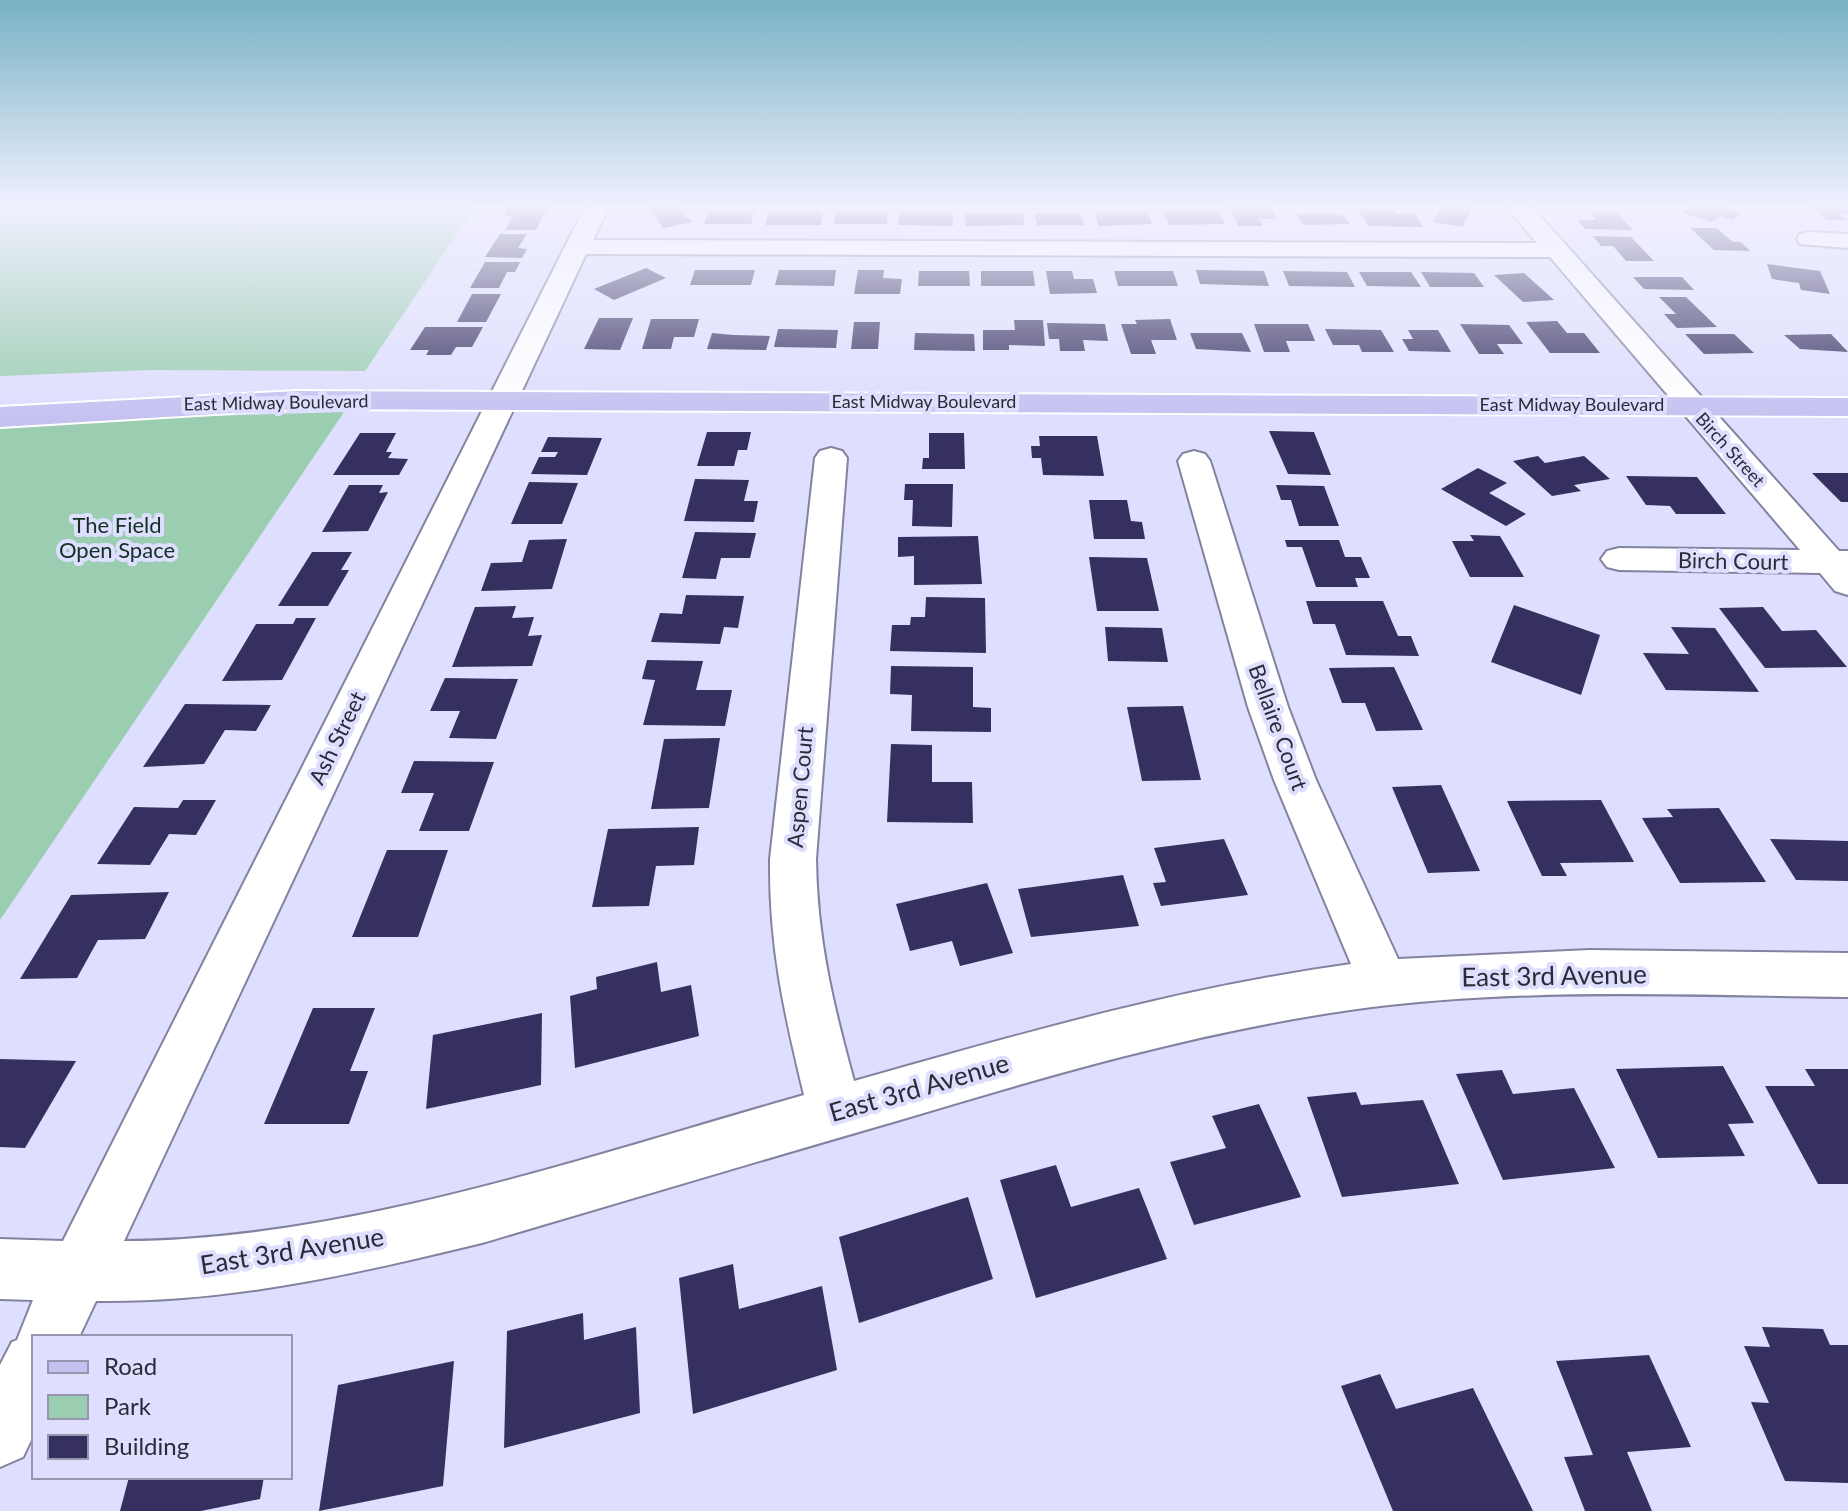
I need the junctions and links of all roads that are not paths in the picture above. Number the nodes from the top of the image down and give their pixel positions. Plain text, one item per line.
1 (562, 278) edge
2 (1581, 278) edge
3 (59, 384) dead end
4 (1848, 391) edge
5 (505, 393) junction
6 (1685, 398) junction
7 (1848, 407) edge
8 (0, 417) edge
9 (831, 458) dead end
10 (1194, 461) dead end
11 (1619, 559) dead end
12 (1842, 569) edge
13 (1848, 975) edge
14 (1384, 984) junction
15 (835, 1111) junction
16 (0, 1269) edge
17 (79, 1270) junction
18 (48, 1335) edge
19 (32, 1368) edge
20 (0, 1434) edge

1 - 5 street, Ash Street
2 - 6 street, Birch Street
3 - 5 main road, East Midway Boulevard
4 - 6 main road, East Midway Boulevard
5 - 6 main road, East Midway Boulevard
5 - 8 main road, East Midway Boulevard
5 - 17 street, Ash Street
6 - 7 main road, East Midway Boulevard
6 - 12 street, Birch Street
9 - 15 street, Aspen Court
10 - 14 street, Bellaire Court
11 - 12 street, Birch Court
13 - 14 street, East 3rd Avenue
14 - 15 street, East 3rd Avenue
15 - 17 street, East 3rd Avenue
16 - 17 street, East 3rd Avenue
17 - 18 street, Ash Street
19 - 20 street

